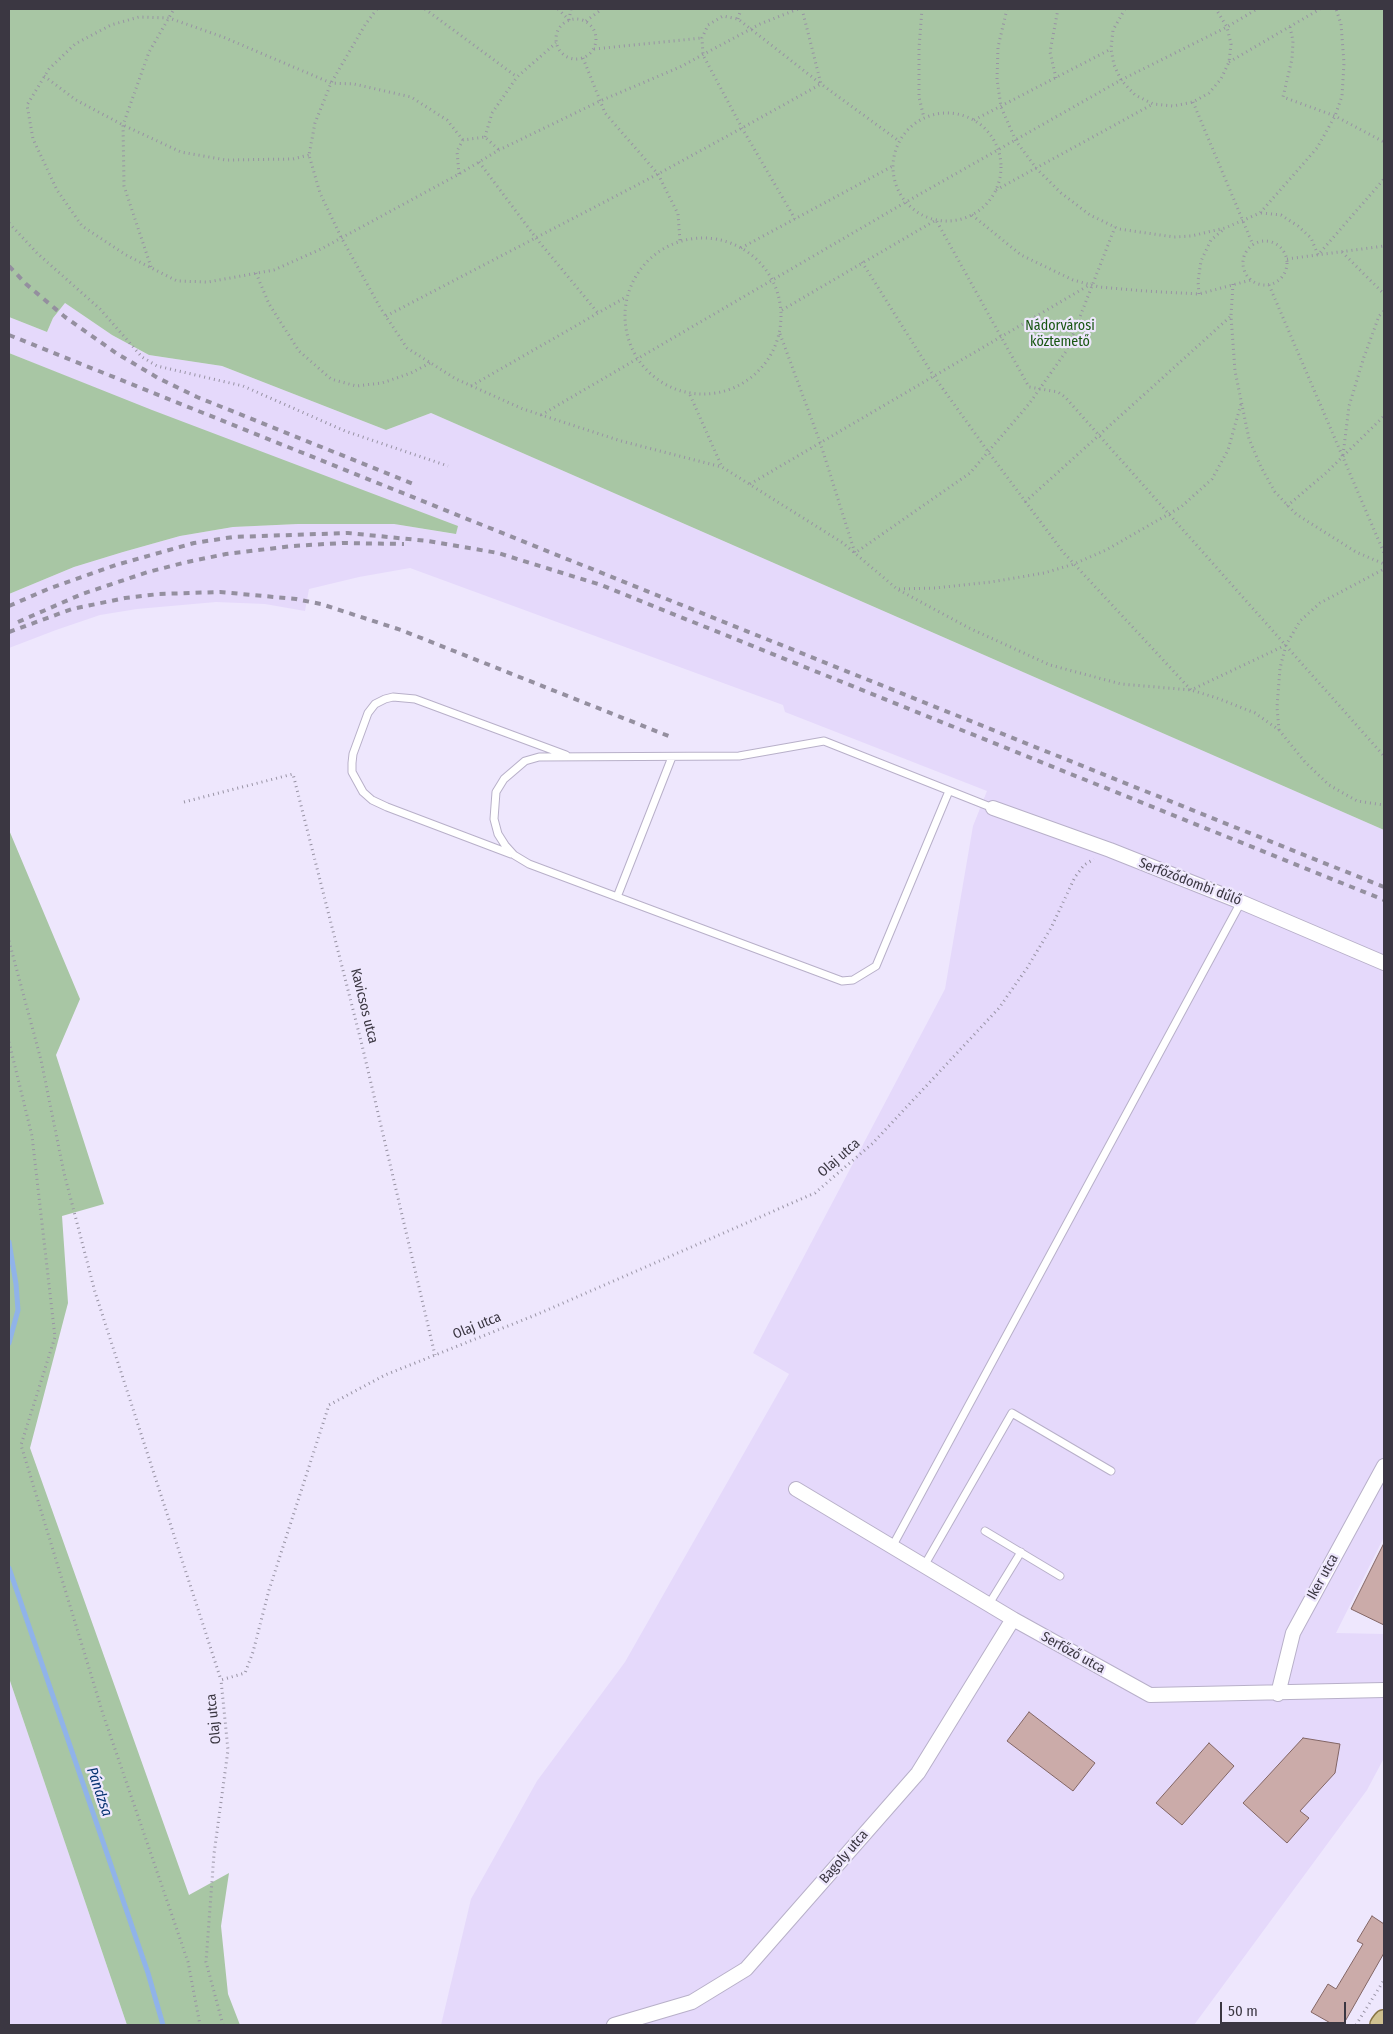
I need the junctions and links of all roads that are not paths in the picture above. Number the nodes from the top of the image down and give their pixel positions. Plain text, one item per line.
1 (571, 757) junction
2 (672, 757) junction
3 (950, 791) junction
4 (992, 808) joint
5 (514, 855) junction
6 (617, 897) junction
7 (1241, 902) junction
8 (1384, 963) edge
9 (1384, 1466) edge
10 (1111, 1471) dead end
11 (796, 1490) dead end
12 (985, 1531) dead end
13 (892, 1547) junction
14 (1021, 1552) junction
15 (924, 1566) junction
16 (1060, 1576) dead end
17 (989, 1604) junction
18 (1013, 1619) junction
19 (1384, 1690) edge
20 (1278, 1694) junction
21 (1384, 2021) edge
22 (614, 2025) edge
23 (1381, 2025) edge

1 - 2 lane
1 - 5 lane
1 - 5 lane
2 - 3 lane
2 - 6 lane
3 - 4 lane
3 - 6 lane
4 - 7 street, Serfőződombi dűlő
5 - 6 lane
7 - 8 street, Serfőződombi dűlő
7 - 13 lane
9 - 20 street, Iker utca
10 - 15 lane
11 - 13 street, Serfőző utca
12 - 14 lane
13 - 15 street, Serfőző utca
14 - 16 lane
14 - 17 lane
15 - 17 street, Serfőző utca
17 - 18 street, Serfőző utca
18 - 20 street, Serfőző utca
18 - 22 street, Bagoly utca
19 - 20 street, Serfőző utca
21 - 23 main road

